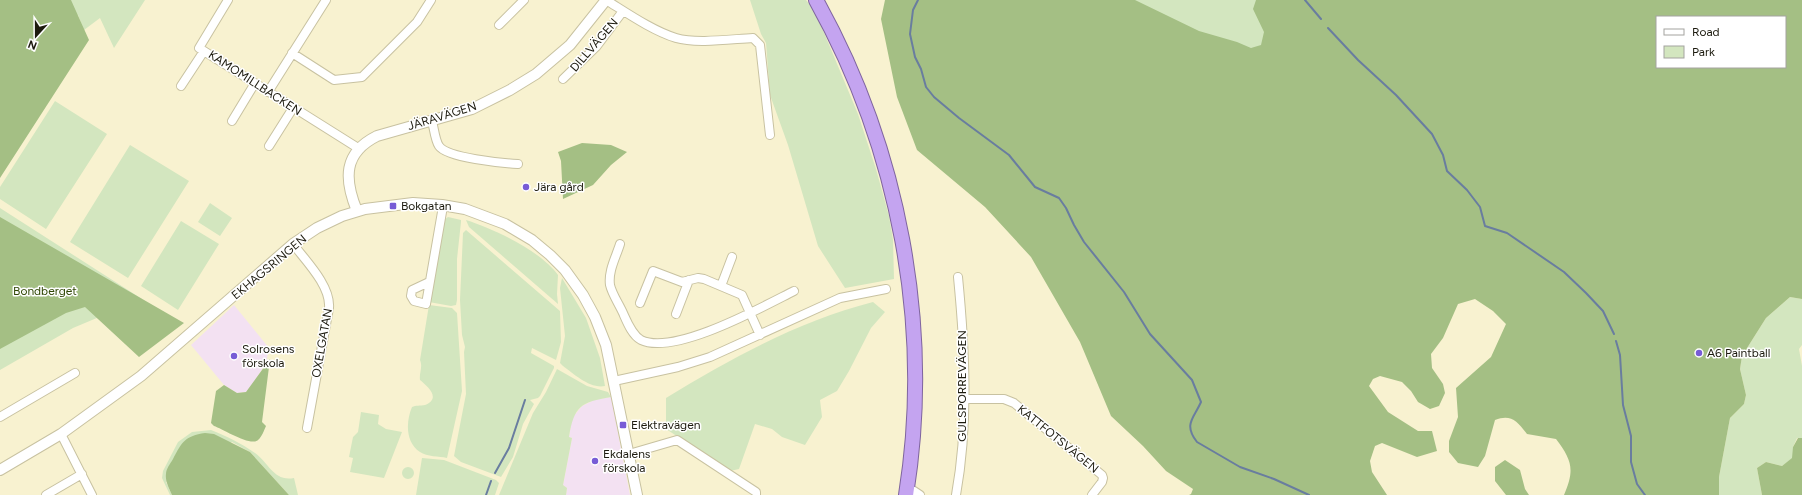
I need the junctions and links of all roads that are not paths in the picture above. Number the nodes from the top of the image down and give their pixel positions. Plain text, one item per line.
1 (228, 0) edge
2 (326, 0) edge
3 (431, 0) edge
4 (524, 0) edge
5 (606, 0) edge
6 (816, 0) edge
7 (824, 0) edge
8 (623, 11) junction
9 (499, 25) dead end
10 (204, 51) junction
11 (292, 53) junction
12 (564, 79) dead end
13 (255, 83) junction
14 (181, 86) dead end
15 (268, 92) junction
16 (293, 108) junction
17 (432, 121) junction
18 (232, 122) dead end
19 (770, 135) dead end
20 (269, 146) dead end
21 (358, 148) junction
22 (518, 164) dead end
23 (442, 205) junction
24 (357, 211) junction
25 (294, 244) junction
26 (620, 244) dead end
27 (732, 257) dead end
28 (958, 277) dead end
29 (689, 280) junction
30 (430, 282) dead end
31 (721, 286) junction
32 (886, 289) dead end
33 (794, 291) dead end
34 (640, 303) dead end
35 (750, 312) junction
36 (676, 314) dead end
37 (760, 334) junction
38 (75, 373) dead end
39 (614, 381) junction
40 (964, 399) junction
41 (0, 417) edge
42 (307, 428) dead end
43 (61, 434) junction
44 (629, 454) junction
45 (0, 470) edge
46 (82, 474) junction
47 (914, 494) edge
48 (46, 495) edge
49 (92, 495) edge
50 (637, 495) edge
51 (756, 495) edge
52 (956, 495) edge
53 (1092, 495) edge

1 - 10 street, KAMOMILLBACKEN
2 - 11 street
3 - 11 street
4 - 9 street
5 - 8 street
5 - 17 street, JÄRAVÄGEN
6 - 47 highway
7 - 47 highway
8 - 12 street, DILLVÄGEN
8 - 19 street
10 - 13 street, KAMOMILLBACKEN
10 - 14 street
11 - 15 street
13 - 15 street, KAMOMILLBACKEN
13 - 18 street
15 - 16 street, KAMOMILLBACKEN
16 - 20 street
16 - 21 street, KAMOMILLBACKEN
17 - 21 street, JÄRAVÄGEN
17 - 22 street
21 - 24 street
23 - 24 street, EKHAGSRINGEN
23 - 30 street
23 - 39 street, EKHAGSRINGEN
24 - 25 street, EKHAGSRINGEN
25 - 42 street, OXELGATAN
25 - 43 street, EKHAGSRINGEN
26 - 35 street
27 - 31 street
28 - 40 street, GULSPORREVÄGEN
29 - 31 street
29 - 34 street
29 - 36 street
31 - 35 street
32 - 37 street
33 - 35 street
35 - 37 street
37 - 39 street
38 - 41 street
39 - 44 street, EKHAGSRINGEN
40 - 52 street, GULSPORREVÄGEN
40 - 53 street, KATTFOTSVÄGEN
43 - 45 street, EKHAGSRINGEN
43 - 46 street
44 - 50 street, EKHAGSRINGEN
44 - 51 street
46 - 48 street
46 - 49 street

